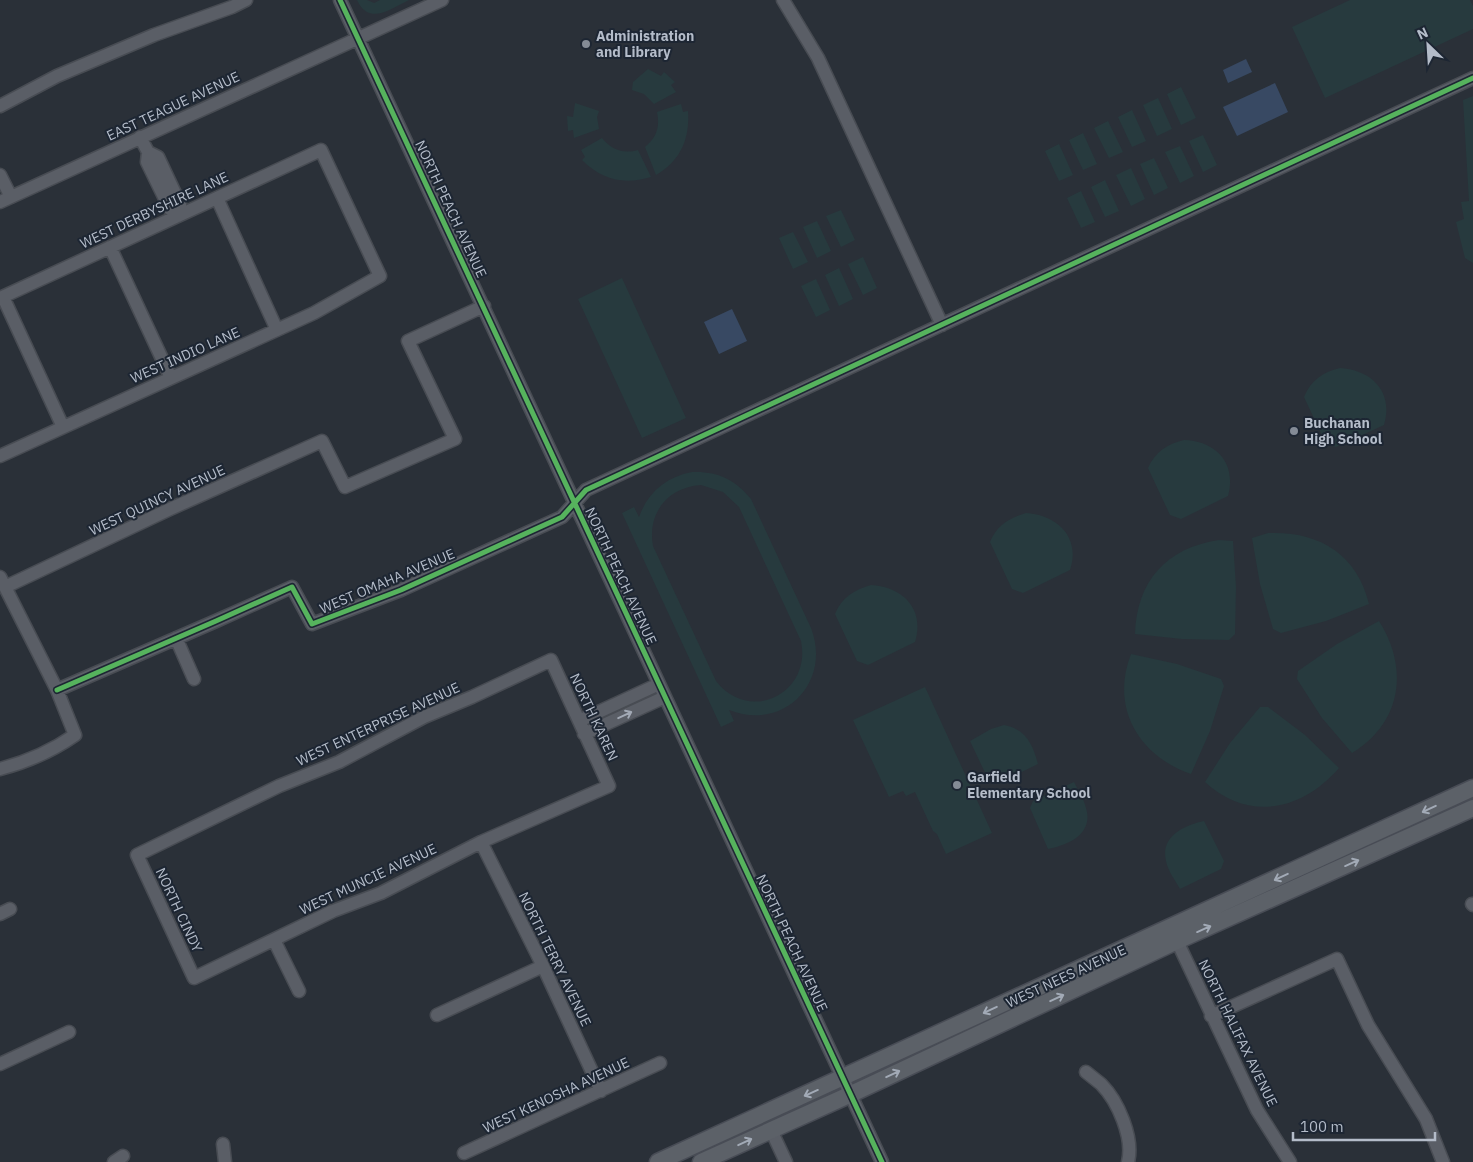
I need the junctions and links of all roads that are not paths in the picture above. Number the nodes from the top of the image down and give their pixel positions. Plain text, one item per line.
1 (246, 0) edge
2 (340, 0) edge
3 (442, 0) edge
4 (783, 0) edge
5 (358, 38) junction
6 (1473, 78) edge
7 (0, 106) edge
8 (140, 137) junction
9 (148, 157) junction
10 (0, 175) edge
11 (163, 183) junction
12 (217, 198) junction
13 (5, 199) edge
14 (178, 216) junction
15 (110, 247) junction
16 (380, 276) joint
17 (1, 298) edge
18 (484, 306) junction
19 (942, 325) junction
20 (277, 330) junction
21 (171, 378) junction
22 (63, 427) junction
23 (0, 456) edge
24 (575, 503) junction
25 (2, 582) edge
26 (176, 638) junction
27 (551, 660) joint
28 (194, 679) dead end
29 (659, 684) junction
30 (57, 690) junction
31 (665, 697) junction
32 (579, 721) junction
33 (584, 734) junction
34 (0, 769) edge
35 (609, 786) joint
36 (1473, 788) edge
37 (1473, 801) edge
38 (1473, 808) edge
39 (1450, 819) junction
40 (481, 842) junction
41 (137, 854) joint
42 (274, 940) junction
43 (1177, 941) junction
44 (543, 966) junction
45 (194, 978) joint
46 (299, 991) dead end
47 (437, 1016) dead end
48 (1211, 1016) junction
49 (69, 1032) dead end
50 (660, 1063) dead end
51 (0, 1064) edge
52 (1086, 1072) dead end
53 (842, 1078) junction
54 (601, 1091) junction
55 (849, 1094) junction
56 (771, 1130) junction
57 (224, 1144) dead end
58 (464, 1159) edge
59 (225, 1162) edge
60 (658, 1162) edge
61 (701, 1162) edge
62 (786, 1162) edge
63 (882, 1162) edge
64 (1128, 1162) edge
65 (1290, 1162) edge
66 (1443, 1162) edge

1 - 7 street
2 - 5 street, NORTH PEACH AVENUE
3 - 5 street, EAST TEAGUE AVENUE
4 - 19 street
5 - 8 street, EAST TEAGUE AVENUE
5 - 18 street, NORTH PEACH AVENUE
6 - 19 street
8 - 9 street
8 - 13 street, EAST TEAGUE AVENUE
9 - 11 street
9 - 11 street
10 - 13 street
11 - 14 street
12 - 14 street, WEST DERBYSHIRE LANE
12 - 16 street, WEST DERBYSHIRE LANE
12 - 20 street
14 - 15 street, WEST DERBYSHIRE LANE
15 - 17 street, WEST DERBYSHIRE LANE
15 - 21 street
16 - 20 street, WEST INDIO LANE
17 - 22 street
18 - 24 street, NORTH PEACH AVENUE
18 - 25 street, WEST QUINCY AVENUE
19 - 24 street
20 - 21 street, WEST INDIO LANE
21 - 22 street, WEST INDIO LANE
22 - 23 street, WEST INDIO LANE
24 - 26 street, WEST OMAHA AVENUE
24 - 29 street, NORTH PEACH AVENUE
25 - 30 street
26 - 28 street
26 - 30 street, WEST OMAHA AVENUE
27 - 32 street, NORTH KAREN
27 - 41 street, WEST ENTERPRISE AVENUE
29 - 31 street, NORTH PEACH AVENUE
29 - 32 street
30 - 34 street
33 -> 31 street
31 - 53 street, NORTH PEACH AVENUE
32 - 33 street, NORTH KAREN
33 - 35 street, NORTH KAREN
35 - 40 street, WEST MUNCIE AVENUE
36 -> 53 main road, WEST NEES AVENUE
37 - 39 street
38 - 39 main road, WEST NEES AVENUE
43 -> 39 main road, WEST NEES AVENUE
40 - 42 street, WEST MUNCIE AVENUE
40 - 44 street, NORTH TERRY AVENUE
41 - 45 street, NORTH CINDY
42 - 45 street, WEST MUNCIE AVENUE
42 - 46 street
43 - 48 street, NORTH HALIFAX AVENUE
55 -> 43 main road, WEST NEES AVENUE
44 - 47 street
44 - 54 street, NORTH TERRY AVENUE
48 - 65 street, NORTH HALIFAX AVENUE
48 - 66 street
49 - 51 street
50 - 54 street, WEST KENOSHA AVENUE
52 - 64 street
53 - 55 street, NORTH PEACH AVENUE
53 -> 60 main road, WEST NEES AVENUE
54 - 58 street, WEST KENOSHA AVENUE
55 - 56 main road, WEST NEES AVENUE
55 - 63 street, NORTH PEACH AVENUE
61 -> 56 main road, WEST NEES AVENUE
56 - 62 street
57 - 59 street

